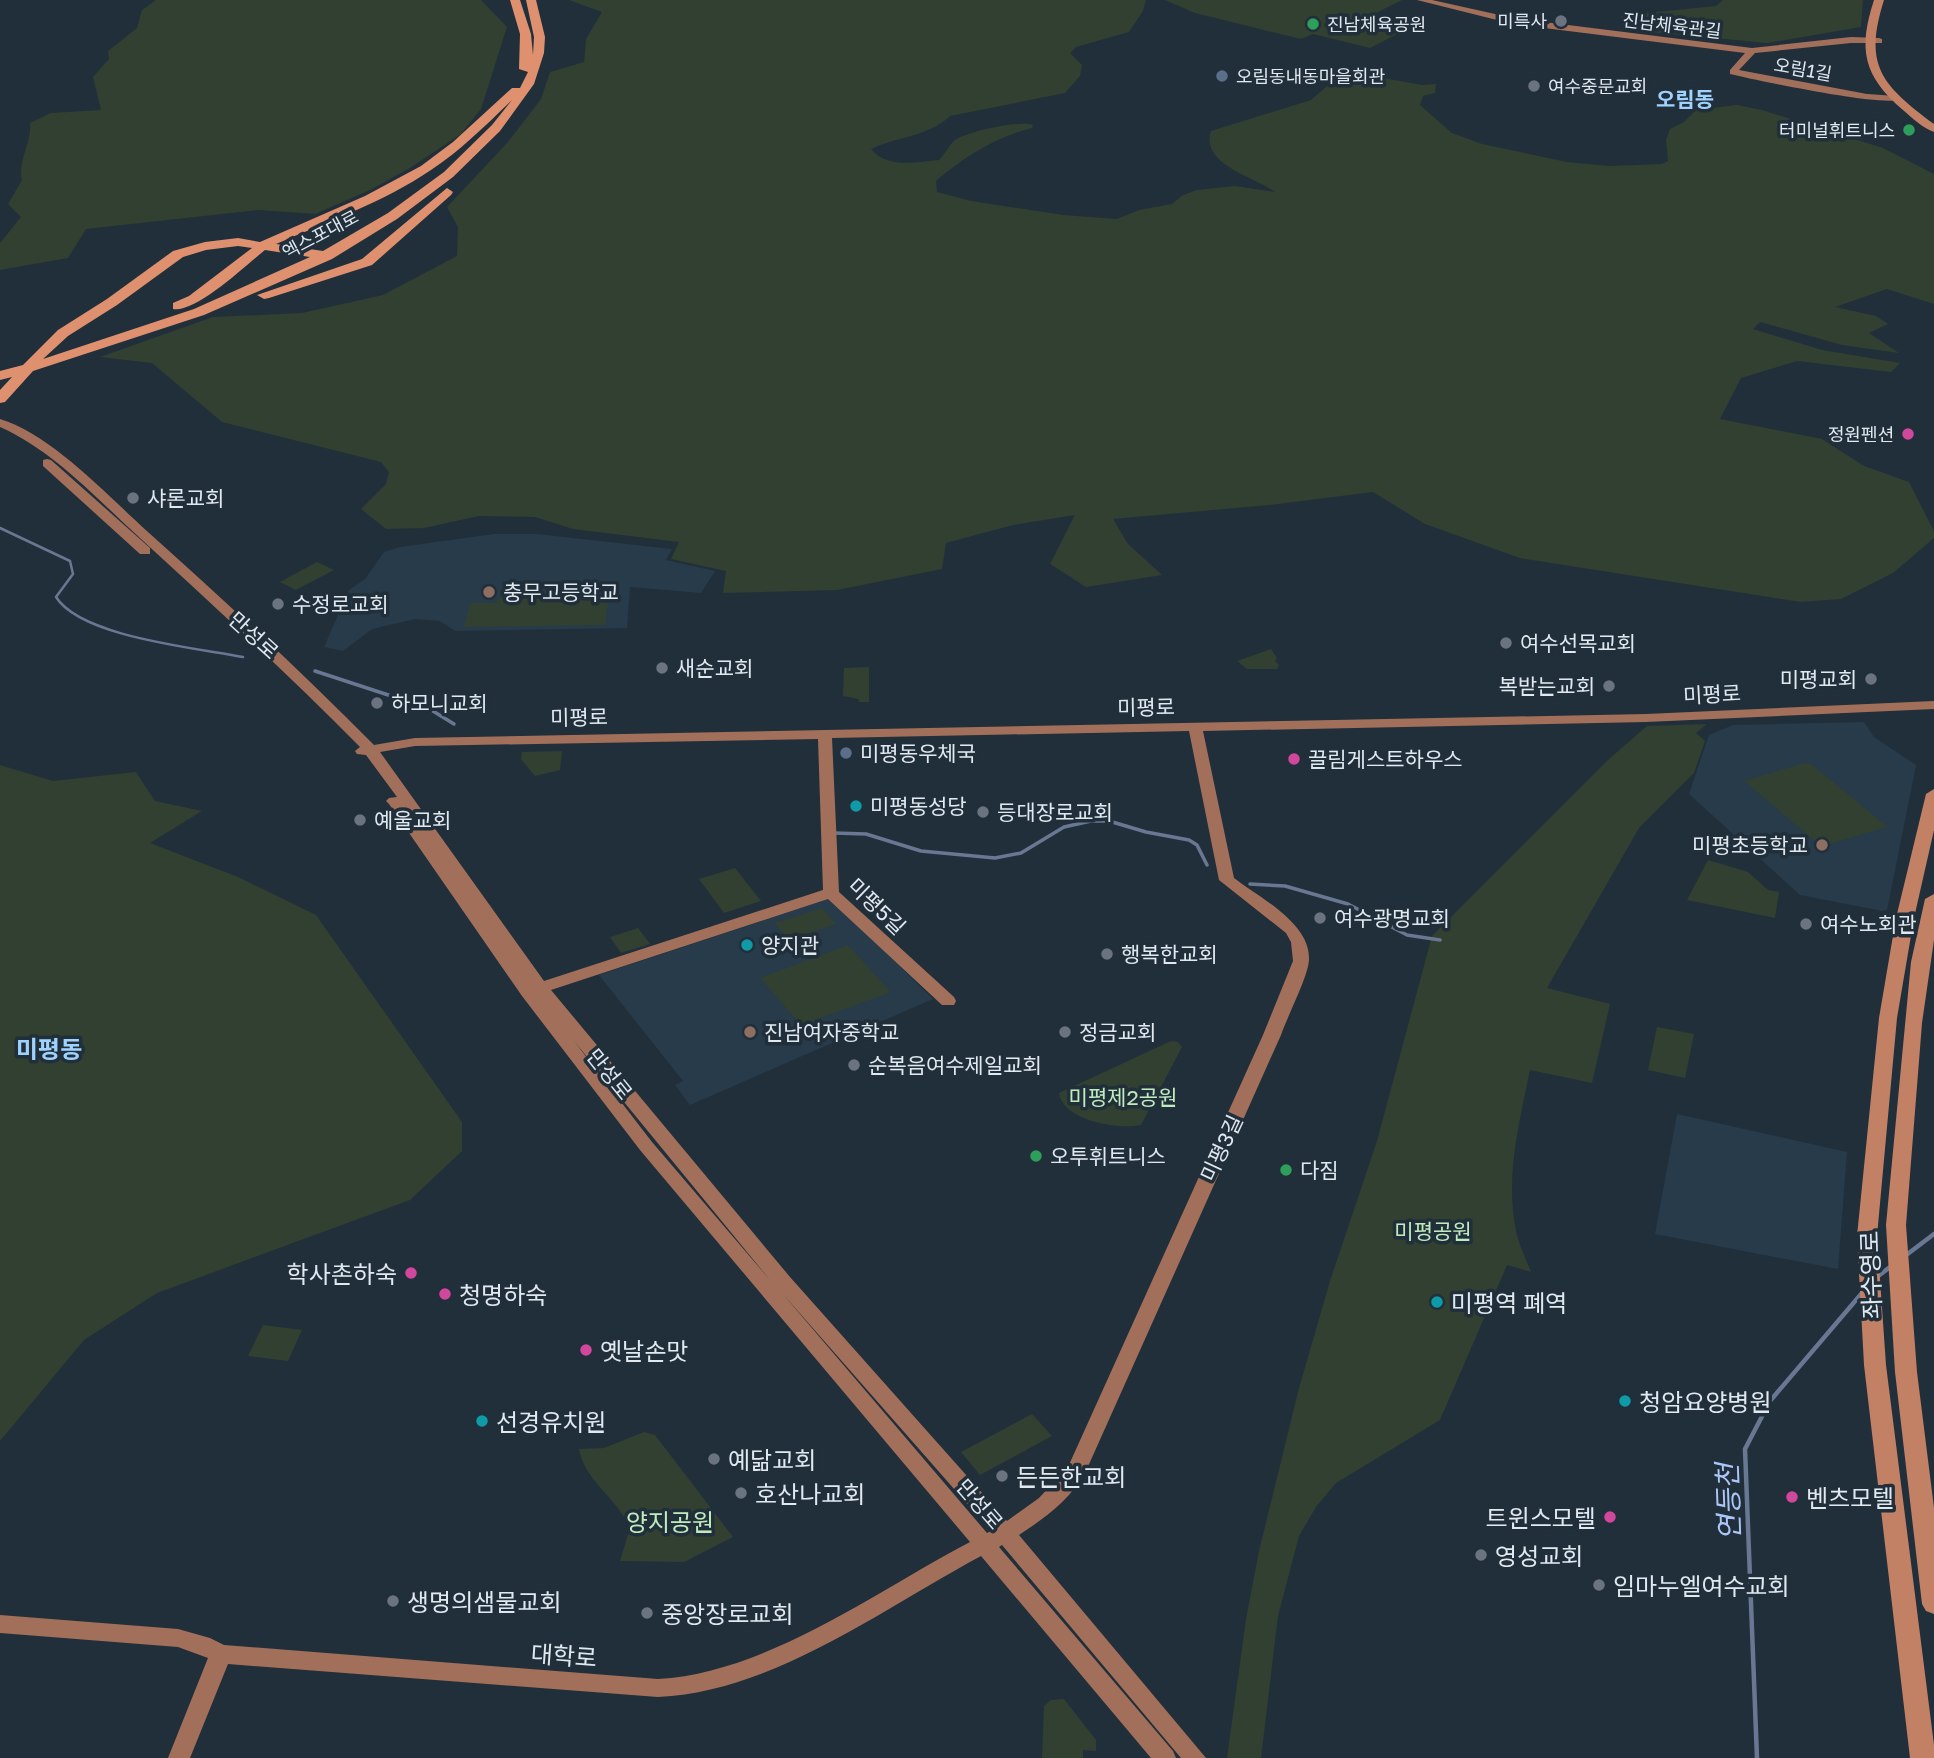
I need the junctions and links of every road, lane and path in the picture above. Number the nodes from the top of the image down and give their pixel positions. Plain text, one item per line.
1 (515, 0) edge
2 (531, 0) edge
3 (1422, 0) edge
4 (1879, 0) edge
5 (1889, 0) edge
6 (1874, 41) junction
7 (1820, 45) junction
8 (1752, 51) junction
9 (1872, 68) junction
10 (521, 90) junction
11 (1896, 99) junction
12 (1929, 121) edge
13 (265, 244) junction
14 (366, 262) junction
15 (131, 331) junction
16 (105, 341) junction
17 (0, 369) edge
18 (0, 376) edge
19 (0, 398) edge
20 (0, 423) edge
21 (0, 431) edge
22 (1934, 705) edge
23 (1195, 727) junction
24 (825, 734) junction
25 (365, 750) junction
26 (1934, 794) edge
27 (831, 893) junction
28 (1934, 900) edge
29 (534, 990) junction
30 (948, 1001) dead end
31 (1878, 1091) junction
32 (1907, 1097) junction
33 (1872, 1173) junction
34 (1900, 1179) junction
35 (1869, 1292) junction
36 (1900, 1295) junction
37 (1881, 1413) junction
38 (1913, 1418) junction
39 (1004, 1532) junction
40 (982, 1544) junction
41 (1934, 1604) edge
42 (0, 1624) edge
43 (221, 1654) junction
44 (179, 1758) edge
45 (1166, 1758) edge
46 (1195, 1758) edge
47 (1923, 1758) edge

1 - 10 highway, 엑스포대로
2 - 10 highway, 엑스포대로
3 - 8 street, 진남체육관길
4 - 6 main road
5 - 6 main road
6 - 7 street, 진남체육관길
6 - 9 main road
6 - 12 main road
7 - 8 street, 진남체육관길
7 - 9 street
8 - 11 street, 오림1길
9 - 11 main road
10 - 13 highway
10 - 14 highway
10 - 15 highway, 엑스포대로
11 - 12 main road
13 - 14 highway
13 - 15 highway
13 - 19 highway
14 - 15 highway
15 - 16 highway, 엑스포대로
16 - 17 highway, 엑스포대로
16 - 18 highway, 엑스포대로
20 - 25 street, 만성로
21 - 25 street, 만성로
22 - 23 street, 미평로
23 - 24 street, 미평로
23 - 39 street, 미평3길
24 - 25 street, 미평로
24 - 27 street, 미평5길
25 - 29 street, 만성로
26 - 31 main road, 좌수영로
27 - 29 street
27 - 30 street, 미평5길
28 - 32 main road, 좌수영로
29 - 39 street, 만성로
29 - 40 street, 만성로
31 - 32 main road
31 - 33 main road, 좌수영로
32 - 34 main road, 좌수영로
33 - 34 main road
33 - 35 main road, 좌수영로
34 - 36 main road, 좌수영로
35 - 36 main road
35 - 37 main road, 좌수영로
36 - 38 main road, 좌수영로
37 - 38 main road
37 - 47 main road, 좌수영로
38 - 41 main road, 좌수영로
39 - 40 street, 미평3길
39 - 46 street, 만성로
40 - 43 street, 대학로
40 - 45 street, 만성로
42 - 43 street, 대학로
43 - 44 street

